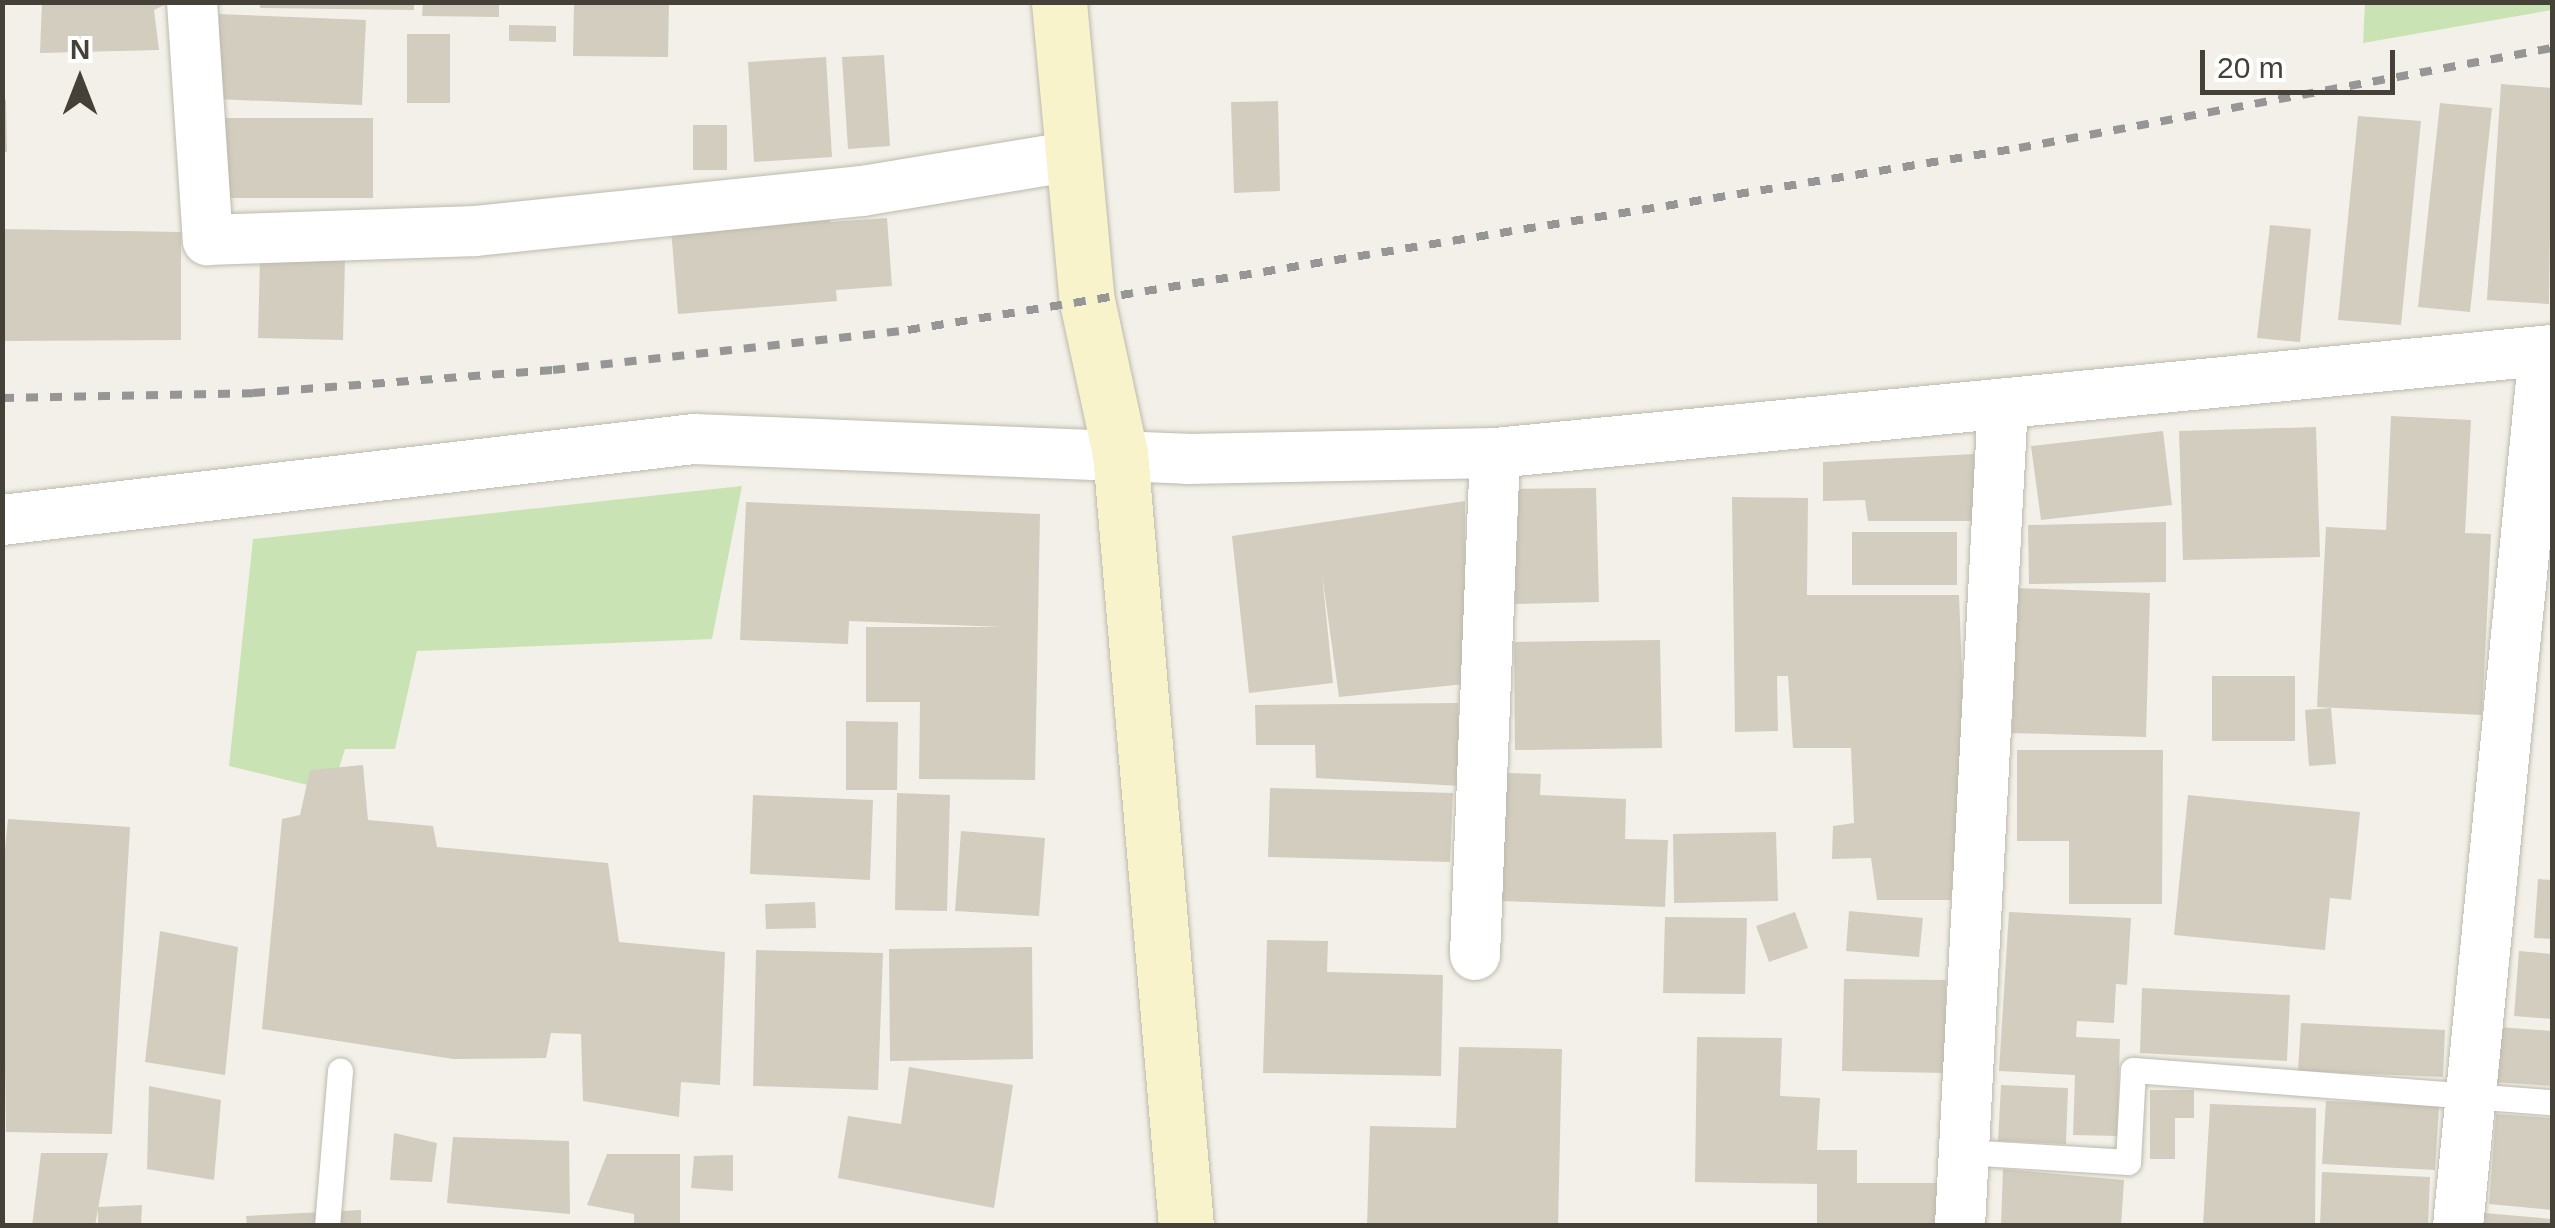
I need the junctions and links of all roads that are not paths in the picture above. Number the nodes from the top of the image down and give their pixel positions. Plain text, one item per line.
1 (192, 2) edge
2 (1059, 2) edge
3 (1074, 156) junction
4 (2548, 351) edge
5 (2004, 404) junction
6 (1120, 454) junction
7 (1496, 454) junction
8 (2, 520) edge
9 (1475, 955) dead end
10 (340, 1070) dead end
11 (2472, 1093) junction
12 (2552, 1102) edge
13 (1964, 1152) junction
14 (327, 1226) edge
15 (1186, 1226) edge
16 (1960, 1226) edge
17 (2458, 1226) edge

1 - 3 street
2 - 3 street
3 - 6 street
4 - 5 street
4 - 11 street
5 - 7 street
5 - 13 street
6 - 7 street
6 - 8 street
6 - 15 street
7 - 9 street
10 - 14 lane
11 - 12 lane
11 - 13 lane
11 - 17 street
13 - 16 street

